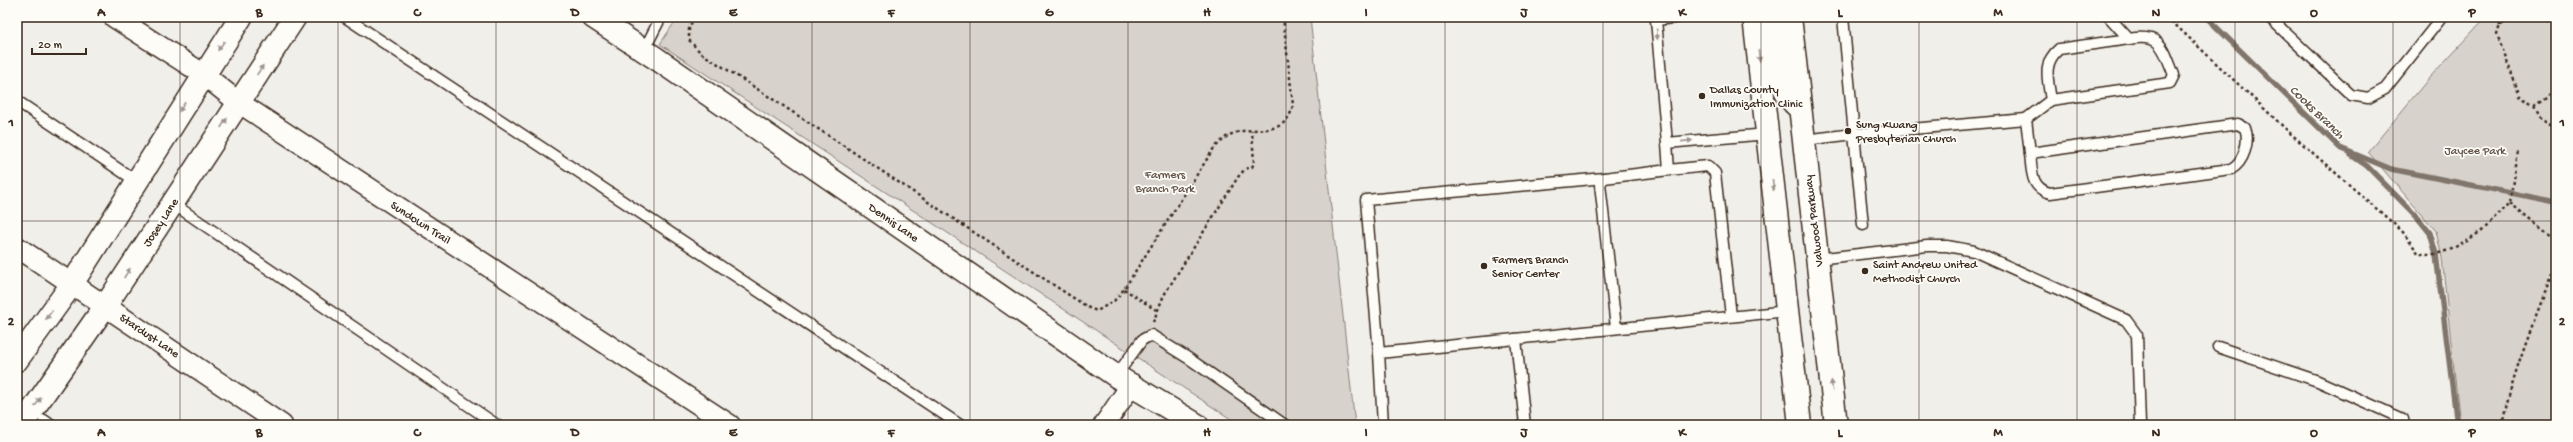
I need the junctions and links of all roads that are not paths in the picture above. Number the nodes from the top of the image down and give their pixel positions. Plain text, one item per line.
1 (114, 17) edge
2 (241, 17) edge
3 (296, 17) edge
4 (345, 17) edge
5 (593, 17) edge
6 (661, 17) edge
7 (1681, 17) edge
8 (1754, 17) edge
9 (1763, 17) edge
10 (1790, 17) edge
11 (1843, 17) edge
12 (2109, 17) edge
13 (2269, 17) edge
14 (2442, 17) edge
15 (617, 24) edge
16 (2129, 39) junction
17 (644, 50) junction
18 (203, 74) junction
19 (2051, 100) junction
20 (17, 101) edge
21 (238, 102) junction
22 (1800, 109) junction
23 (2026, 119) junction
24 (1767, 134) junction
25 (1854, 134) junction
26 (1804, 140) junction
27 (1667, 143) junction
28 (2030, 153) junction
29 (1669, 170) junction
30 (1604, 178) junction
31 (136, 181) junction
32 (172, 203) junction
33 (1864, 225) dead end
34 (17, 247) edge
35 (1817, 259) junction
36 (72, 284) junction
37 (106, 305) junction
38 (1787, 311) junction
39 (1731, 316) junction
40 (1616, 328) junction
41 (1516, 338) junction
42 (2218, 347) dead end
43 (1379, 353) junction
44 (17, 360) edge
45 (1124, 380) junction
46 (22, 425) edge
47 (282, 425) edge
48 (497, 425) edge
49 (730, 425) edge
50 (960, 425) edge
51 (1104, 425) edge
52 (1198, 425) edge
53 (1285, 425) edge
54 (1383, 425) edge
55 (1525, 425) edge
56 (1800, 425) edge
57 (1836, 425) edge
58 (2140, 425) edge
59 (2404, 425) edge

1 - 18 street, Sundown Trail
2 -> 18 main road
21 -> 3 main road, Josey Lane
4 - 50 lane
5 - 15 main road, Dennis Lane
6 - 17 lane
7 -> 27 lane
8 -> 24 main road
9 - 22 main road
10 - 22 main road, Valwood Parkway
11 - 25 lane
12 - 16 lane
13 - 14 lane
15 - 17 main road, Dennis Lane
16 - 19 lane
16 - 19 lane
17 - 45 main road, Dennis Lane
18 - 21 street, Sundown Trail
18 -> 31 main road
19 - 23 lane
20 - 31 lane
32 -> 21 main road, Josey Lane
21 - 49 street, Sundown Trail
22 - 26 main road, Valwood Parkway
23 - 25 lane
23 - 28 lane
27 -> 24 lane
24 -> 38 main road
25 - 26 lane
25 - 33 lane
26 - 35 main road, Valwood Parkway
27 - 29 lane
28 - 28 lane
29 - 30 lane
29 - 39 lane
30 - 40 lane
30 - 43 lane
31 - 36 main road
37 -> 32 main road, Josey Lane
32 - 48 lane
34 - 36 street, Stardust Lane
57 -> 35 main road, Valwood Parkway
35 - 58 lane
36 - 37 street, Stardust Lane
36 -> 44 main road
46 -> 37 main road, Josey Lane
37 - 47 street, Stardust Lane
38 - 39 lane
38 - 56 main road
39 - 40 lane
40 - 41 lane
41 - 43 lane
41 - 55 lane
42 - 59 lane
43 - 54 lane
45 - 51 street
45 - 52 main road, Dennis Lane
45 - 53 lane

